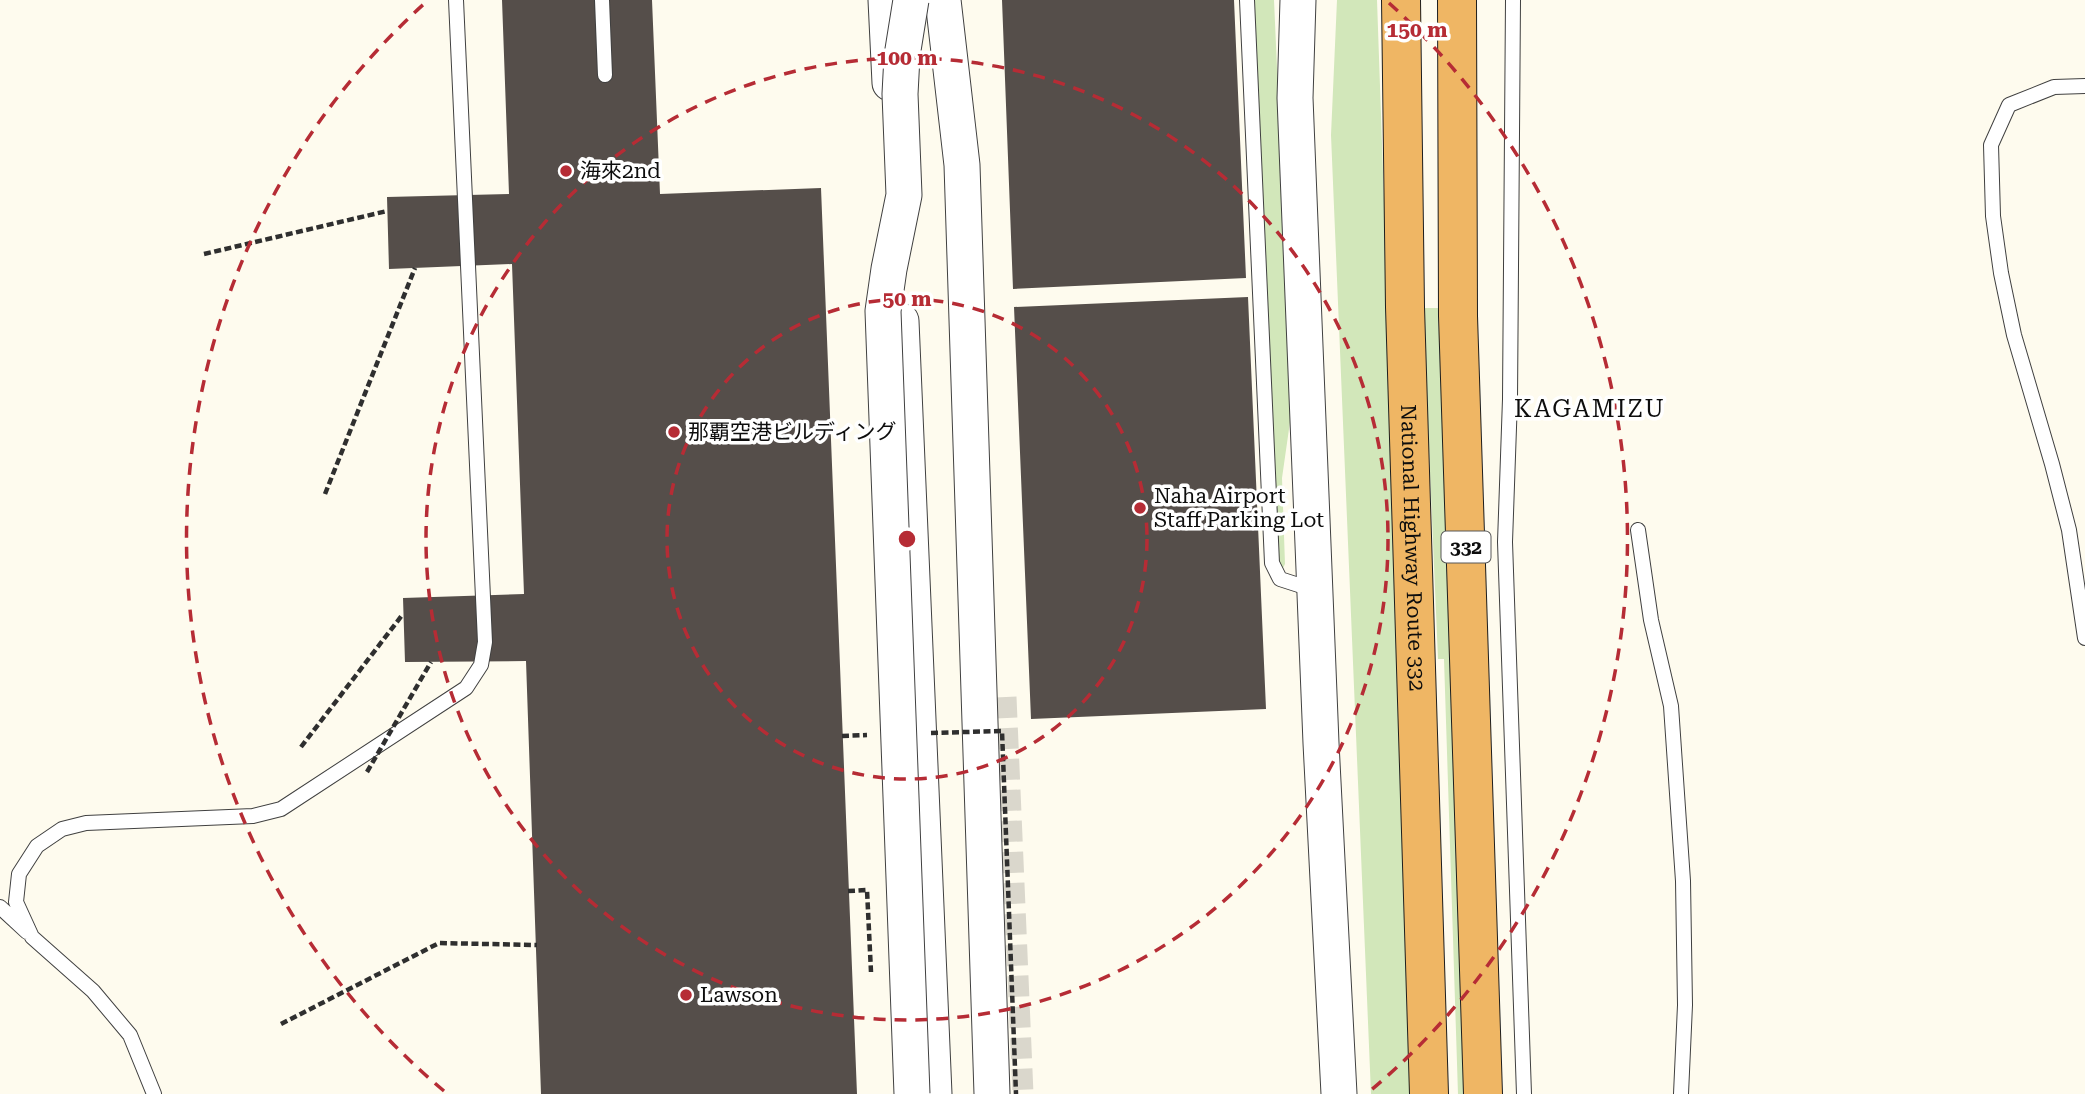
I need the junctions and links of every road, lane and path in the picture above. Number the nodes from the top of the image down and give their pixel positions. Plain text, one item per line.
1 (456, 0) edge
2 (602, 0) edge
3 (886, 0) edge
4 (911, 0) edge
5 (943, 0) edge
6 (1247, 0) edge
7 (1298, 0) edge
8 (1401, 0) edge
9 (1457, 0) edge
10 (1513, 0) edge
11 (605, 75) dead end
12 (2085, 86) edge
13 (387, 211) dead end
14 (204, 254) dead end
15 (415, 268) dead end
16 (325, 494) dead end
17 (1638, 530) dead end
18 (1315, 590) junction
19 (403, 614) dead end
20 (2085, 638) edge
21 (431, 662) dead end
22 (922, 733) dead end
23 (869, 735) dead end
24 (842, 736) dead end
25 (301, 747) dead end
26 (367, 772) dead end
27 (848, 891) dead end
28 (0, 907) edge
29 (32, 937) junction
30 (537, 945) dead end
31 (872, 985) dead end
32 (281, 1024) dead end
33 (154, 1094) edge
34 (912, 1094) edge
35 (934, 1094) edge
36 (992, 1094) edge
37 (1016, 1094) edge
38 (1339, 1094) edge
39 (1429, 1094) edge
40 (1483, 1094) edge
41 (1524, 1094) edge
42 (1681, 1094) edge

1 - 29 lane
2 - 11 lane
3 - 35 street
4 - 34 street, bridge
5 - 36 street
6 - 18 lane
7 - 18 street
8 - 39 highway, National Highway Route 332 / 332
9 - 40 highway, 332
10 - 41 lane
12 - 20 lane
13 - 14 path
15 - 16 path
17 - 42 lane
18 - 38 street
19 - 25 path
21 - 26 path, bridge
22 - 37 path, bridge
23 - 24 path, bridge
27 - 31 path
28 - 29 lane
29 - 33 lane
30 - 32 path

